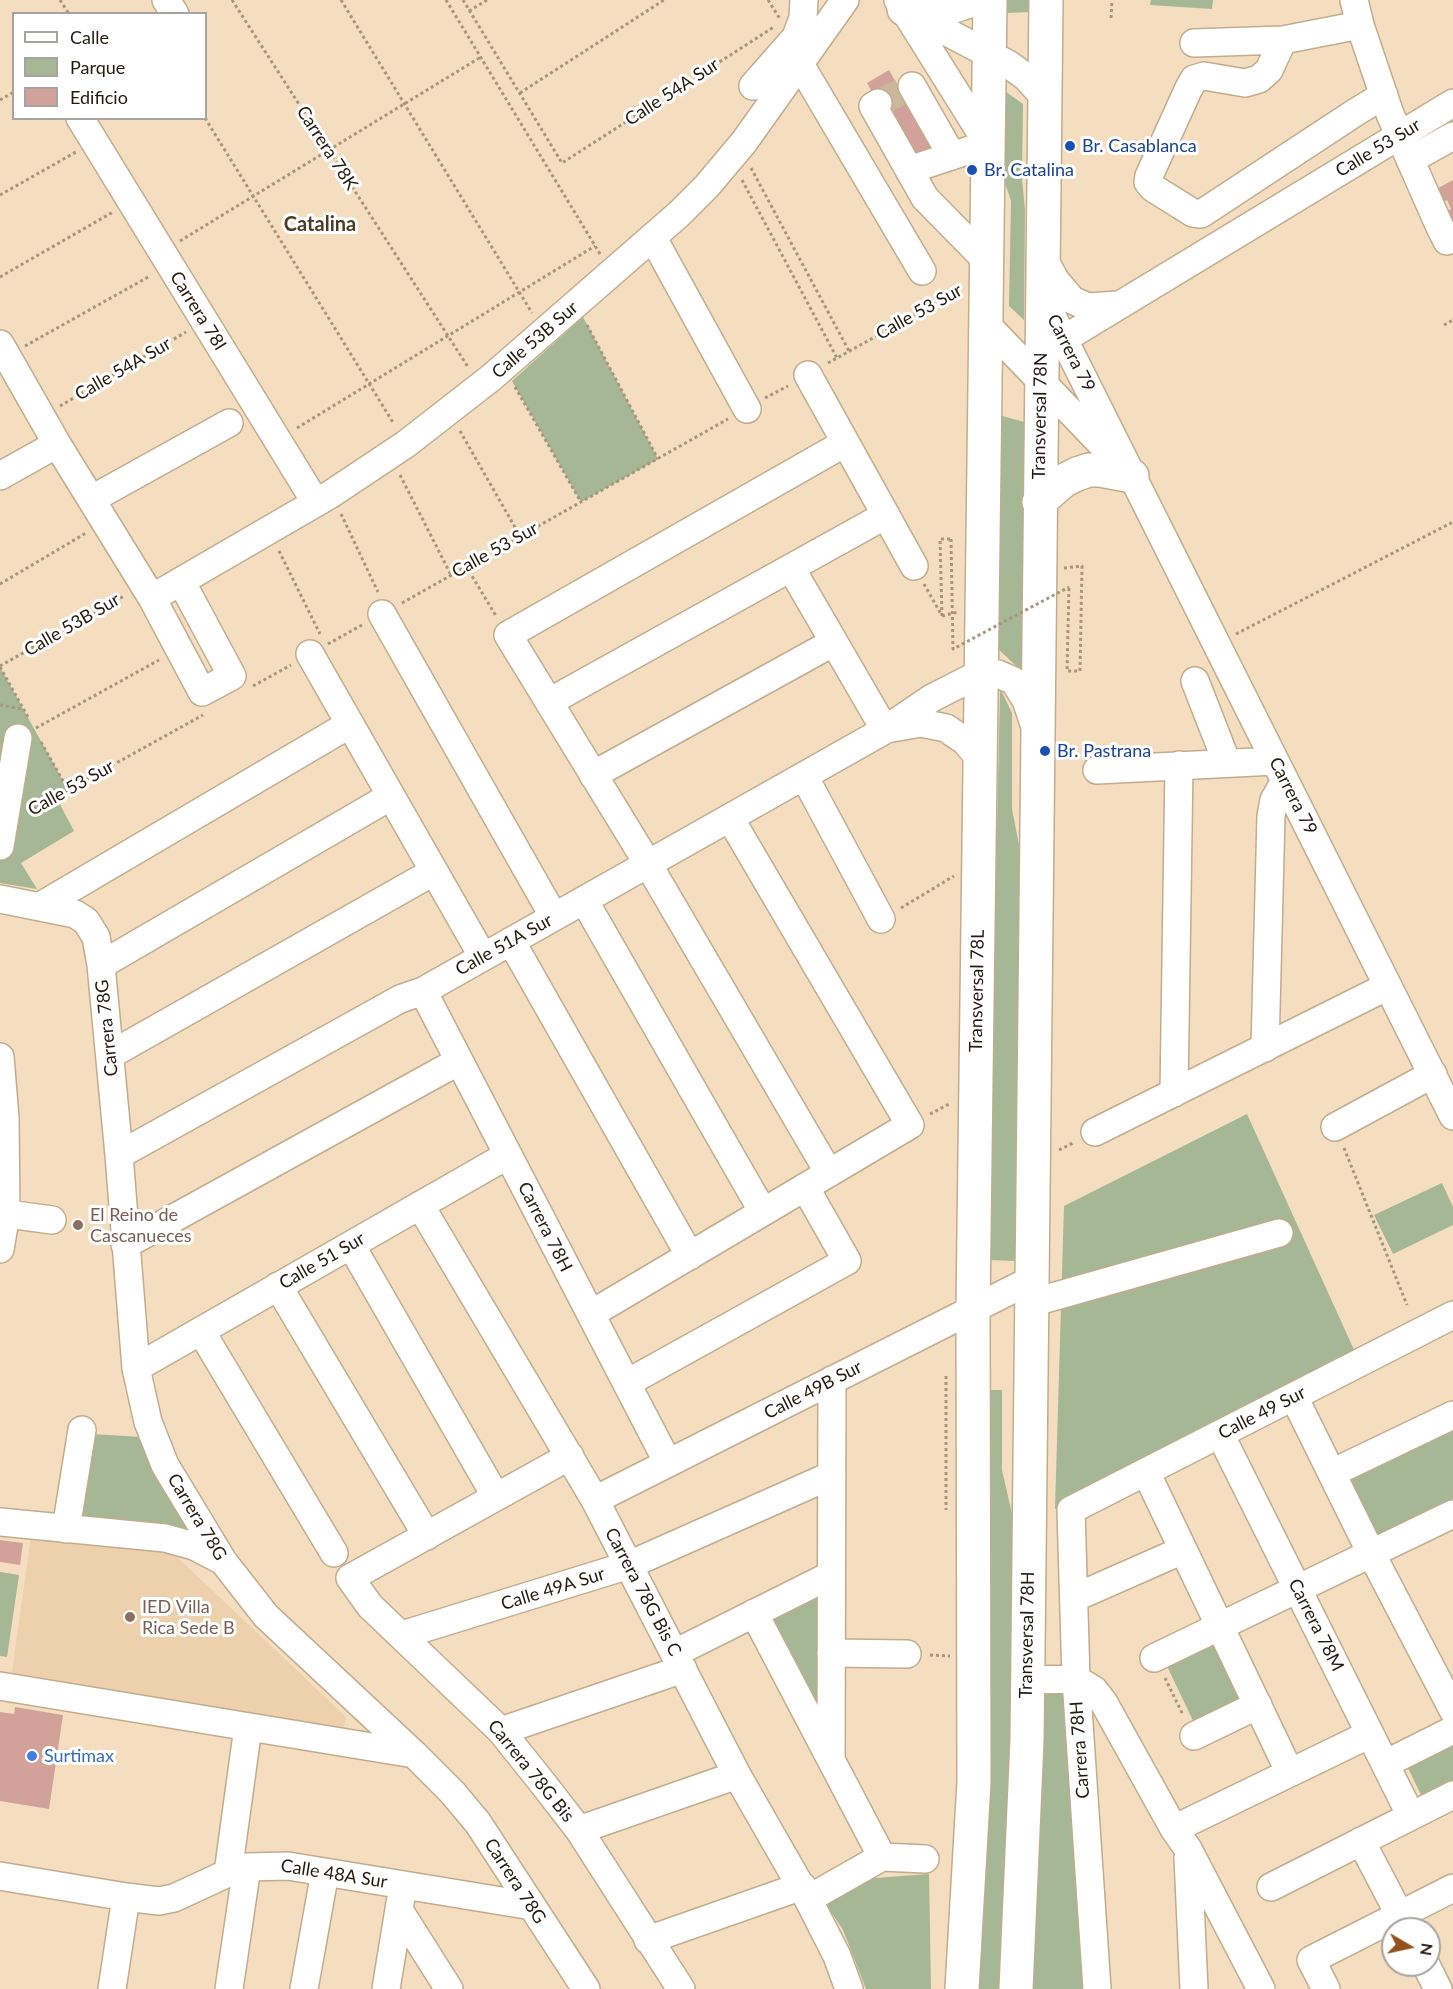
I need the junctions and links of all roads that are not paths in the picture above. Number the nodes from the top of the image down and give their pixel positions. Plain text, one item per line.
1 (804, 0) edge
2 (845, 0) edge
3 (972, 0) edge
4 (990, 0) edge
5 (1046, 0) edge
6 (901, 5) edge
7 (1357, 12) edge
8 (1283, 40) junction
9 (925, 43) junction
10 (1194, 44) dead end
11 (989, 52) junction
12 (800, 64) junction
13 (753, 86) dead end
14 (897, 94) junction
15 (1384, 95) junction
16 (1044, 97) junction
17 (1453, 104) edge
18 (81, 120) edge
19 (1399, 135) junction
20 (1453, 136) edge
21 (988, 144) junction
22 (952, 156) junction
23 (1410, 160) junction
24 (909, 170) junction
25 (653, 237) junction
26 (1453, 238) edge
27 (1042, 256) junction
28 (986, 268) junction
29 (922, 271) dead end
30 (1118, 305) junction
31 (986, 324) junction
32 (4, 350) edge
33 (1048, 358) junction
34 (807, 375) road end
35 (747, 409) road end
36 (229, 423) dead end
37 (845, 442) junction
38 (57, 444) junction
39 (0, 476) edge
40 (1132, 476) junction
41 (323, 498) junction
42 (92, 499) junction
43 (1039, 502) junction
44 (886, 515) junction
45 (914, 566) road end
46 (791, 568) junction
47 (182, 581) junction
48 (148, 591) junction
49 (384, 612) road end
50 (834, 642) junction
51 (318, 650) road end
52 (981, 673) junction
53 (1195, 681) dead end
54 (549, 702) junction
55 (350, 724) junction
56 (885, 730) junction
57 (26, 733) road end
58 (1037, 734) junction
59 (980, 759) junction
60 (1227, 763) junction
61 (1179, 765) junction
62 (1097, 770) dead end
63 (1280, 771) junction
64 (593, 775) junction
65 (804, 776) junction
66 (391, 796) junction
67 (730, 818) junction
68 (1, 832) edge
69 (648, 864) junction
70 (433, 872) junction
71 (0, 899) edge
72 (584, 900) junction
73 (39, 907) junction
74 (554, 917) junction
75 (881, 920) road end
76 (511, 941) junction
77 (483, 957) junction
78 (101, 965) junction
79 (1388, 986) junction
80 (423, 991) junction
81 (1264, 1048) junction
82 (110, 1055) junction
83 (0, 1057) edge
84 (459, 1061) junction
85 (1433, 1074) junction
86 (1174, 1093) junction
87 (1453, 1116) edge
88 (1335, 1126) road end
89 (1095, 1132) road end
90 (119, 1155) junction
91 (508, 1155) junction
92 (829, 1173) junction
93 (806, 1187) junction
94 (420, 1205) junction
95 (763, 1212) junction
96 (3, 1214) edge
97 (52, 1220) dead end
98 (1279, 1233) dead end
99 (125, 1245) junction
100 (351, 1245) junction
101 (0, 1249) edge
102 (690, 1256) junction
103 (278, 1286) junction
104 (1031, 1292) junction
105 (973, 1309) junction
106 (591, 1314) junction
107 (1450, 1326) edge
108 (201, 1331) junction
109 (136, 1368) junction
110 (832, 1380) junction
111 (627, 1383) junction
112 (1294, 1397) junction
113 (1453, 1415) edge
114 (82, 1430) dead end
115 (1220, 1434) junction
116 (570, 1456) junction
117 (668, 1463) junction
118 (1146, 1472) junction
119 (1332, 1473) junction
120 (832, 1475) junction
121 (496, 1497) junction
122 (595, 1500) junction
123 (1071, 1510) joint
124 (1453, 1515) edge
125 (0, 1521) edge
126 (66, 1529) junction
127 (427, 1536) junction
128 (1184, 1550) junction
129 (334, 1553) dead end
130 (1371, 1553) junction
131 (223, 1561) junction
132 (629, 1565) junction
133 (831, 1575) junction
134 (1298, 1589) junction
135 (1074, 1598) junction
136 (754, 1613) junction
137 (1220, 1626) junction
138 (402, 1635) junction
139 (831, 1653) junction
140 (907, 1654) road end
141 (1154, 1658) road end
142 (679, 1661) junction
143 (1076, 1679) junction
144 (1027, 1680) junction
145 (0, 1686) edge
146 (1258, 1705) junction
147 (1453, 1710) edge
148 (248, 1727) junction
149 (1453, 1730) edge
150 (501, 1731) junction
151 (1370, 1734) junction
152 (1194, 1736) road end
153 (414, 1754) junction
154 (831, 1760) junction
155 (1385, 1764) junction
156 (1290, 1773) junction
157 (737, 1775) junction
158 (1453, 1795) edge
159 (1411, 1816) junction
160 (579, 1830) junction
161 (1181, 1839) junction
162 (1361, 1841) junction
163 (882, 1857) junction
164 (925, 1859) dead end
165 (237, 1870) junction
166 (326, 1872) junction
167 (0, 1876) edge
168 (1270, 1887) dead end
169 (1453, 1888) edge
170 (805, 1892) junction
171 (126, 1897) junction
172 (401, 1898) junction
173 (532, 1906) junction
174 (1400, 1917) edge
175 (1410, 1917) edge
176 (1381, 1931) edge
177 (648, 1940) junction
178 (112, 1989) edge
179 (229, 1989) edge
180 (304, 1989) edge
181 (386, 1989) edge
182 (449, 1989) edge
183 (586, 1989) edge
184 (681, 1989) edge
185 (849, 1989) edge
186 (962, 1989) edge
187 (1016, 1989) edge
188 (1097, 1989) edge
189 (1194, 1989) edge
190 (1261, 1989) edge
191 (1326, 1989) edge

1 - 13 street
2 - 12 street, Calle 53B Sur
3 - 6 main road
4 - 11 main road
5 - 16 main road, Transversal 78N
6 - 9 street
6 - 11 street
7 - 8 street
7 - 15 street
8 - 10 street
8 - 15 street
9 - 14 street
9 - 21 street
11 - 16 street
11 - 21 main road
12 - 25 street, Calle 53B Sur
12 - 29 street
14 - 22 street
14 - 24 street
15 - 19 street
16 - 27 main road, Transversal 78N
17 - 19 street, Calle 53 Sur
18 - 41 street, Carrera 78I
19 - 23 street
19 - 30 street, Calle 53 Sur
20 - 23 street
21 - 22 street
21 - 28 main road
22 - 24 street
23 - 26 street
24 - 28 street
25 - 35 street
25 - 41 street, Calle 53B Sur
27 - 30 street, Calle 53 Sur
27 - 33 main road, Transversal 78N
28 - 31 main road
30 - 33 street, Calle 53 Sur
31 - 33 street, Carrera 79
31 - 52 main road
32 - 38 street
33 - 40 street, Carrera 79
33 - 40 street, Carrera 79
33 - 43 main road, Transversal 78N
34 - 37 street
36 - 42 street
37 - 44 street
37 - 54 street
38 - 39 street
38 - 42 street
40 - 43 main road
40 - 63 street, Carrera 79
41 - 47 street, Calle 53B Sur
42 - 48 street
43 - 58 main road, Transversal 78N
44 - 45 street
44 - 46 street
46 - 50 street
46 - 54 street
47 - 48 street, Calle 53B Sur
47 - 48 street
49 - 74 street
50 - 56 street
50 - 64 street
51 - 55 street
52 - 56 street, Calle 51A Sur
52 - 58 street
52 - 59 main road, Transversal 78L
53 - 60 street
54 - 64 street
55 - 66 street
55 - 73 street
56 - 59 street, Calle 51A Sur
56 - 65 street, Calle 51A Sur
57 - 68 street
58 - 104 main road
59 - 105 main road, Transversal 78L
60 - 61 street
60 - 63 street
61 - 62 street
61 - 86 street
63 - 79 street, Carrera 79
63 - 81 street
64 - 69 street
65 - 67 street, Calle 51A Sur
65 - 75 street
66 - 70 street
66 - 78 street
67 - 69 street, Calle 51A Sur
67 - 92 street
69 - 72 street, Calle 51A Sur
69 - 92 street
70 - 77 street
70 - 82 street
71 - 73 street
72 - 74 street, Calle 51A Sur
72 - 95 street
73 - 78 street, Carrera 78G
74 - 76 street, Calle 51A Sur
76 - 77 street, Calle 51A Sur
76 - 102 street
77 - 80 street, Calle 51A Sur
78 - 82 street, Carrera 78G
79 - 81 street
79 - 85 street, Carrera 79
80 - 84 street, Carrera 78H
80 - 90 street, Calle 51A Sur
81 - 86 street
82 - 90 street, Carrera 78G
83 - 96 street
84 - 91 street, Carrera 78H
84 - 99 street
85 - 87 street, Carrera 79
85 - 88 street
86 - 89 street
90 - 99 street, Carrera 78G
91 - 94 street, Calle 51 Sur
91 - 106 street, Carrera 78H
92 - 93 street
93 - 95 street
93 - 111 street
94 - 100 street, Calle 51 Sur
94 - 116 street, Carrera 78G Bis C
95 - 102 street
96 - 97 street
96 - 101 street
98 - 104 street, Calle 49B Sur
99 - 109 street, Carrera 78G
100 - 103 street, Calle 51 Sur
100 - 121 street
102 - 106 street
103 - 108 street, Calle 51 Sur
103 - 127 street
104 - 105 street, Calle 49B Sur
104 - 144 main road, Transversal 78H
105 - 110 street, Calle 49B Sur
105 - 186 main road
106 - 111 street, Carrera 78H
107 - 112 street, Calle 49 Sur
108 - 109 street, Calle 51 Sur
108 - 129 street
109 - 131 street, Carrera 78G
110 - 117 street, Calle 49B Sur
110 - 120 street
111 - 117 street, Carrera 78H
112 - 115 street, Calle 49 Sur
112 - 119 street
113 - 119 street
114 - 126 street
115 - 118 street, Calle 49 Sur
115 - 134 street, Carrera 78M
116 - 121 street
116 - 122 street, Carrera 78G Bis C
117 - 122 street, Calle 49B Sur
118 - 123 street, Calle 49 Sur
118 - 128 street
119 - 130 street
120 - 132 street, Calle 49A Sur
120 - 133 street
121 - 127 street
122 - 132 street, Carrera 78G Bis C
123 - 135 street, Carrera 78H
124 - 130 street
125 - 126 street
126 - 131 street
127 - 138 street, Carrera 78G Bis
128 - 135 street
128 - 137 street
130 - 134 street
130 - 147 street
131 - 153 street, Carrera 78G
132 - 138 street, Calle 49A Sur
132 - 142 street, Carrera 78G Bis C
133 - 136 street
133 - 139 street
134 - 137 street
134 - 151 street, Carrera 78M
135 - 143 street, Carrera 78H
136 - 142 street
136 - 154 street
137 - 141 street
137 - 146 street
138 - 150 street, Carrera 78G Bis
139 - 140 street
139 - 154 street
142 - 150 street
142 - 157 street, Carrera 78G Bis C
143 - 144 street
143 - 161 street
143 - 188 street, Carrera 78H
144 - 187 main road, Transversal 78H
145 - 148 street
146 - 152 street
146 - 156 street
148 - 153 street
148 - 165 street
149 - 155 street
150 - 160 street, Carrera 78G Bis
151 - 155 street, Carrera 78M
151 - 156 street
153 - 173 street, Carrera 78G
154 - 163 street
155 - 159 street, Carrera 78M
156 - 161 street
157 - 160 street
157 - 170 street, Carrera 78G Bis C
158 - 159 street
159 - 162 street
160 - 177 street, Carrera 78G Bis
161 - 189 street
161 - 190 street
162 - 168 street
162 - 174 street
163 - 164 street
163 - 170 street
165 - 166 street, Calle 48A Sur
165 - 171 street, Calle 48A Sur
165 - 179 street
166 - 172 street, Calle 48A Sur
166 - 180 street
167 - 171 street, Calle 48A Sur
169 - 175 street
170 - 177 street
170 - 185 street, Carrera 78G Bis C
171 - 178 street
172 - 173 street, Calle 48A Sur
172 - 181 street
172 - 182 street
173 - 183 street, Carrera 78G
176 - 191 street
177 - 184 street, Carrera 78G Bis

